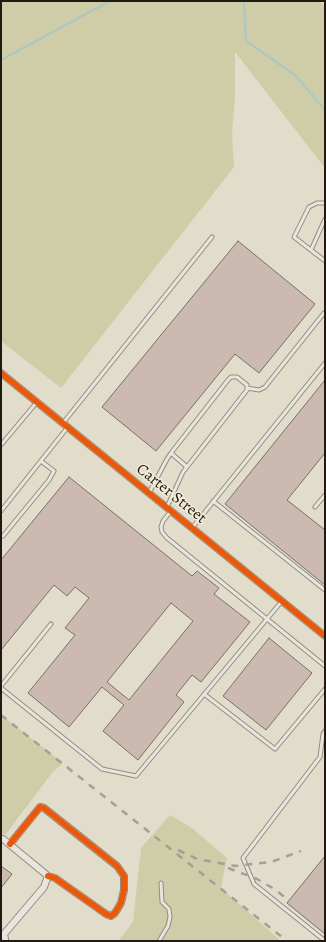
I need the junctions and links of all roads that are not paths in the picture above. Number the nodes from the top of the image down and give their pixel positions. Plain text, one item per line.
1 (325, 203) edge
2 (325, 219) edge
3 (212, 237) dead end
4 (311, 250) junction
5 (325, 261) edge
6 (324, 313) dead end
7 (325, 364) edge
8 (1, 373) edge
9 (247, 388) junction
10 (37, 402) junction
11 (66, 425) junction
12 (1, 445) edge
13 (171, 453) junction
14 (41, 461) junction
15 (187, 467) junction
16 (149, 493) junction
17 (325, 495) edge
18 (213, 501) junction
19 (315, 507) dead end
20 (169, 509) junction
21 (1, 511) edge
22 (192, 528) junction
23 (1, 535) edge
24 (325, 590) edge
25 (282, 601) junction
26 (266, 619) junction
27 (51, 624) dead end
28 (325, 636) edge
29 (325, 666) edge
30 (1, 687) edge
31 (325, 689) edge
32 (204, 694) junction
33 (325, 731) edge
34 (1, 839) edge
35 (10, 844) junction
36 (48, 876) junction
37 (161, 883) dead end
38 (4, 940) edge
39 (159, 941) edge
40 (325, 941) edge

1 - 4 lane
2 - 4 lane
3 - 11 lane
4 - 5 lane
6 - 9 lane
7 - 18 lane
8 - 10 street, Carter Street
9 - 13 lane
9 - 15 lane
10 - 11 street, Carter Street
10 - 12 lane
11 - 14 lane
11 - 16 street, Carter Street
13 - 15 lane
13 - 16 lane
14 - 21 lane
14 - 23 lane
15 - 20 lane
16 - 20 street, Carter Street
17 - 19 lane
18 - 22 lane
18 - 24 lane
20 - 22 street, Carter Street
20 - 26 lane
22 - 25 street, Carter Street
25 - 26 lane
25 - 28 street, Carter Street
26 - 29 lane
26 - 32 lane
27 - 30 lane
30 - 32 lane
31 - 32 lane
33 - 40 lane
34 - 35 street
35 - 36 street
35 - 36 street
36 - 38 street
37 - 39 lane

